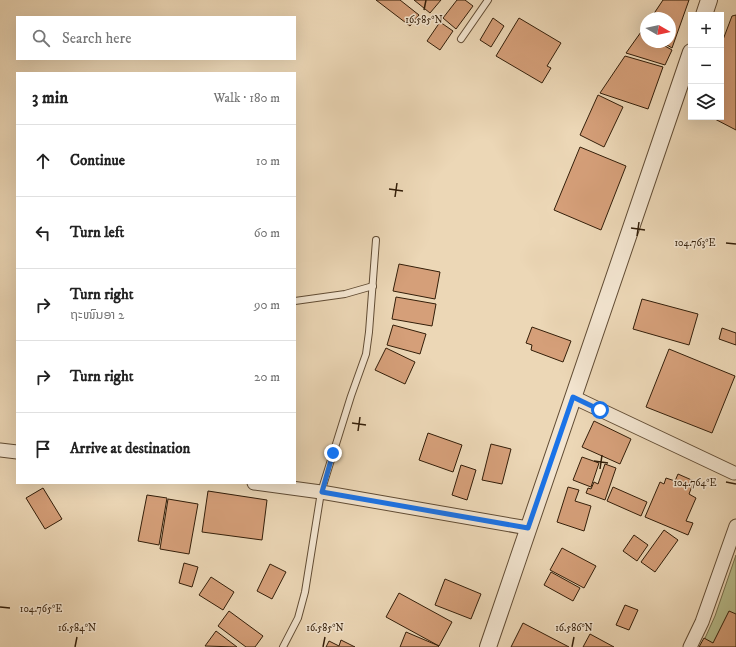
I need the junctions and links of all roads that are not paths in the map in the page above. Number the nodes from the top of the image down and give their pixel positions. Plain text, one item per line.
1 (488, 0) edge
2 (709, 0) edge
3 (705, 12) edge
4 (461, 39) dead end
5 (688, 61) edge
6 (376, 240) dead end
7 (373, 286) junction
8 (296, 301) edge
9 (573, 397) junction
10 (0, 450) edge
11 (16, 452) edge
12 (734, 473) dead end
13 (262, 484) edge
14 (322, 492) junction
15 (736, 526) edge
16 (528, 528) junction
17 (283, 647) edge
18 (488, 647) edge
19 (690, 647) edge

1 - 4 lane
2 - 3 street
5 - 9 street
6 - 7 lane
7 - 8 lane
7 - 14 lane
9 - 12 street
9 - 16 street
10 - 11 street
13 - 14 street
14 - 16 street
14 - 17 lane
15 - 19 street
16 - 18 street

